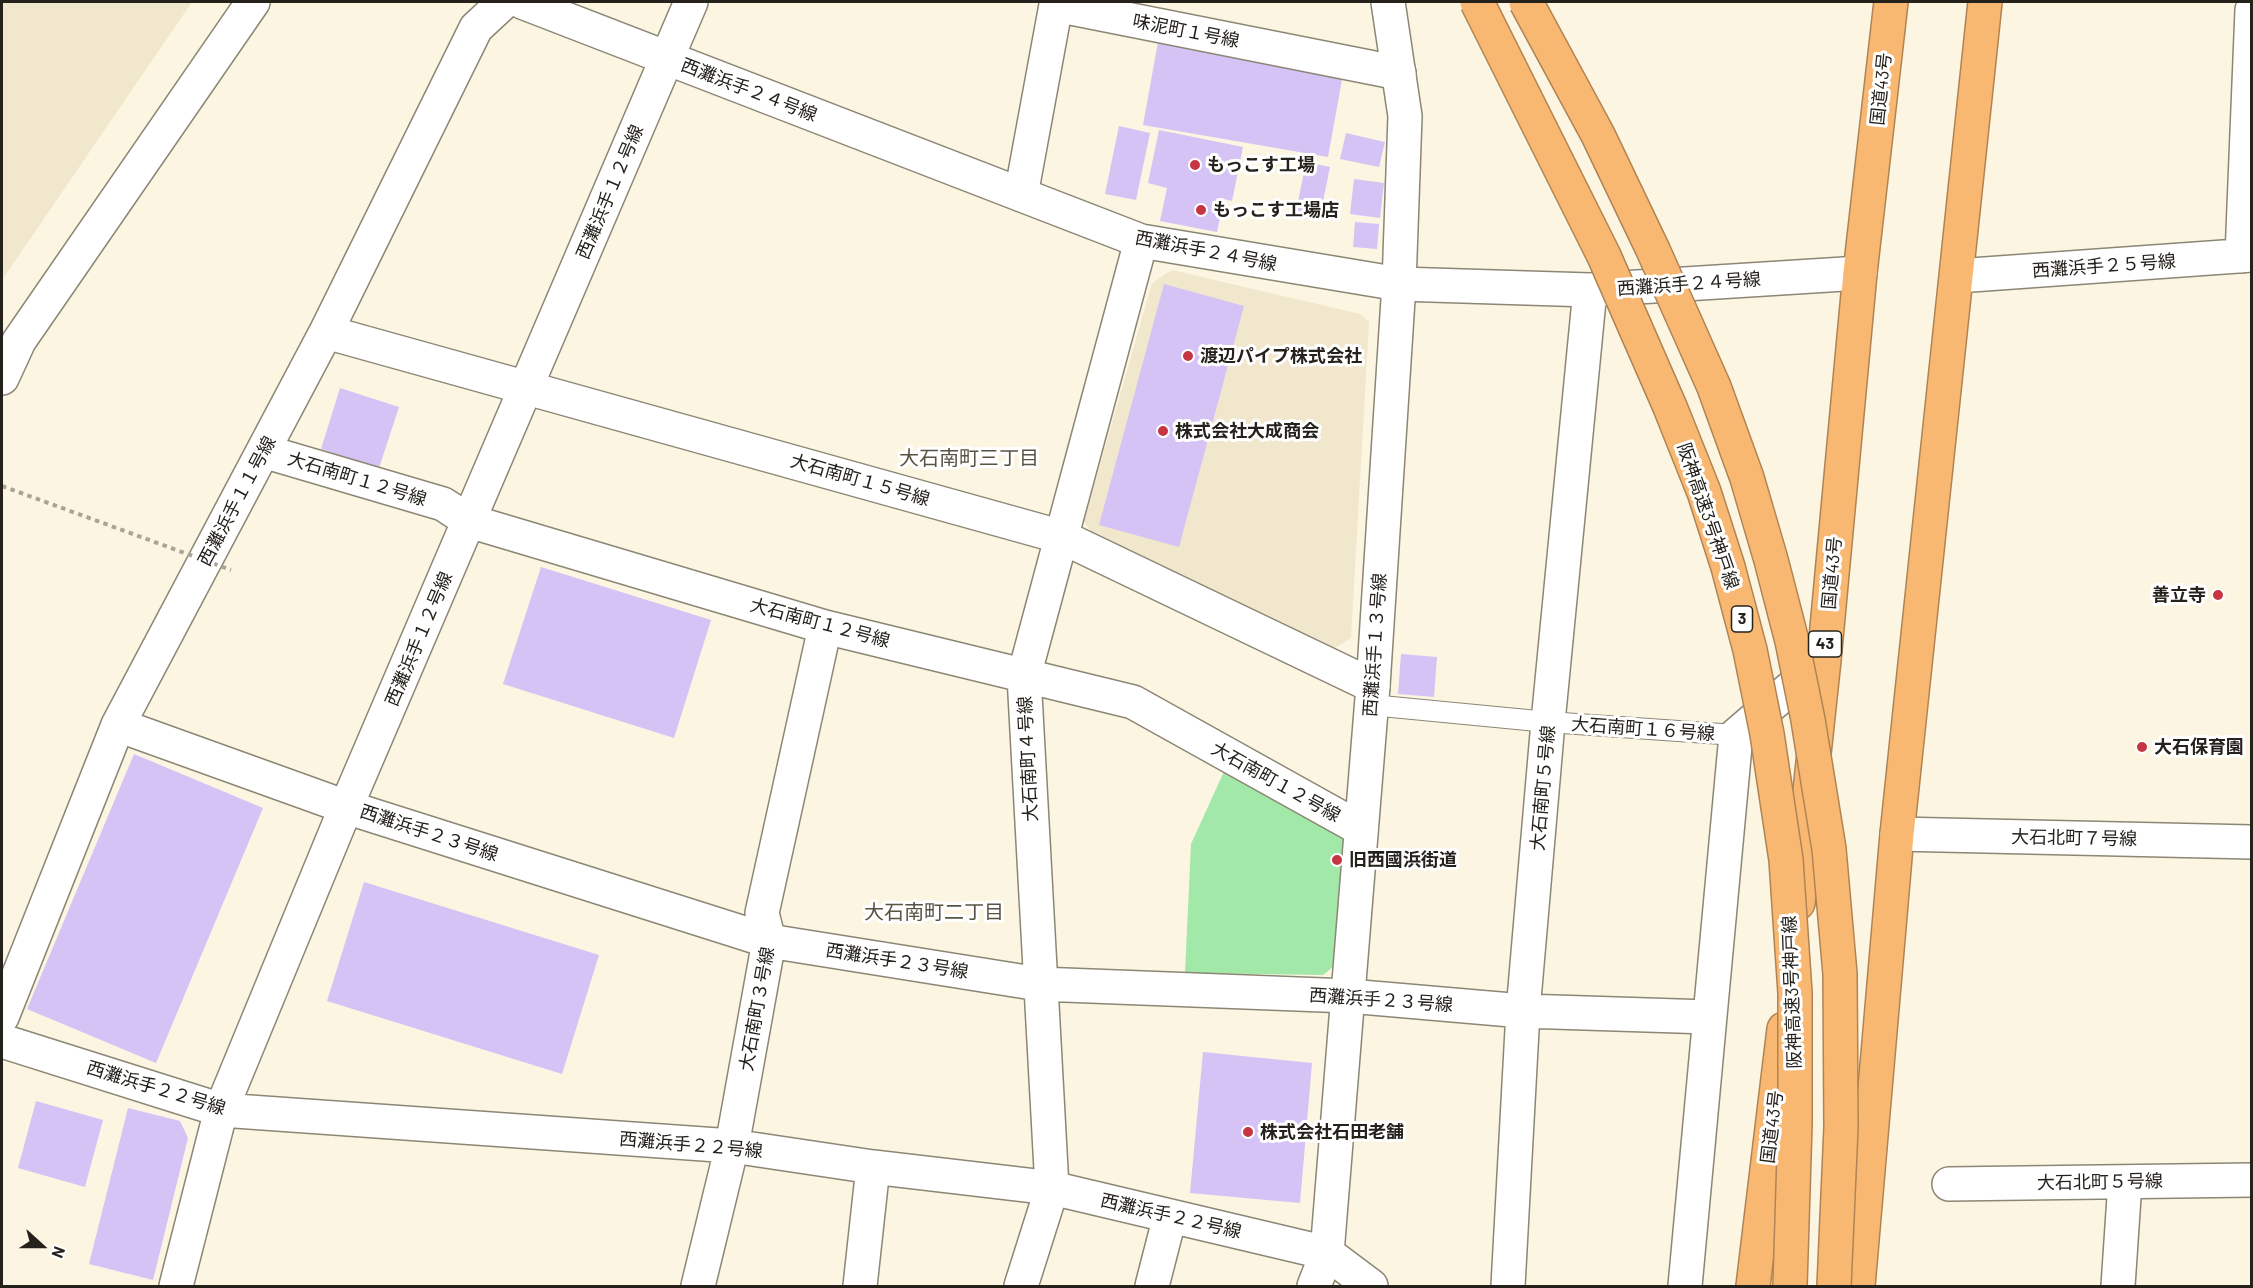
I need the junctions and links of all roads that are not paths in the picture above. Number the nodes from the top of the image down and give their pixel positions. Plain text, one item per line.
1 (253, 2) edge
2 (504, 2) edge
3 (522, 2) edge
4 (691, 2) edge
5 (1388, 2) edge
6 (1477, 2) edge
7 (1526, 2) edge
8 (1891, 2) edge
9 (1985, 2) edge
10 (2252, 10) edge
11 (667, 58) junction
12 (1399, 74) junction
13 (1021, 195) junction
14 (1141, 241) junction
15 (2247, 255) edge
16 (1860, 273) junction
17 (1957, 276) junction
18 (1399, 284) junction
19 (1590, 290) junction
20 (326, 332) junction
21 (2, 378) edge
22 (527, 387) junction
23 (263, 451) junction
24 (470, 521) junction
25 (1062, 537) junction
26 (825, 627) junction
27 (1824, 660) junction
28 (1024, 676) junction
29 (1372, 696) junction
30 (1548, 722) junction
31 (118, 725) junction
32 (1736, 735) junction
33 (346, 807) junction
34 (1361, 829) junction
35 (1897, 834) junction
36 (2252, 842) edge
37 (769, 941) junction
38 (1040, 984) junction
39 (1349, 996) junction
40 (1523, 1011) junction
41 (2, 1017) edge
42 (1709, 1017) junction
43 (2, 1041) edge
44 (221, 1110) junction
45 (732, 1146) junction
46 (873, 1167) junction
47 (2252, 1180) edge
48 (2125, 1182) junction
49 (1948, 1184) dead end
50 (1052, 1188) junction
51 (1170, 1216) junction
52 (1327, 1253) junction
53 (176, 1287) edge
54 (698, 1287) edge
55 (860, 1287) edge
56 (1021, 1287) edge
57 (1152, 1287) edge
58 (1314, 1287) edge
59 (1371, 1287) edge
60 (1508, 1287) edge
61 (1685, 1287) edge
62 (1754, 1287) edge
63 (1790, 1287) edge
64 (1834, 1287) edge
65 (1858, 1287) edge
66 (2118, 1287) edge

1 - 21 street
2 - 20 street, 西灘浜手１１号線
3 - 11 street, 西灘浜手２４号線
4 - 11 street, 西灘浜手１２号線
5 - 12 street, 西灘浜手１３号線
6 - 63 highway, 阪神高速3号神戸線 / 3, bridge
7 - 64 highway, bridge
8 - 16 highway, 国道43号 / 43
9 - 17 highway
10 - 15 street
11 - 13 street, 西灘浜手２４号線
11 - 22 street, 西灘浜手１２号線
12 - 13 street, 味泥町１号線
12 - 18 street, 西灘浜手１３号線
13 - 14 street, 西灘浜手２４号線
14 - 18 street, 西灘浜手２４号線
14 - 25 street, 大石南町４号線
15 - 17 street, 西灘浜手２５号線
16 - 19 street, 西灘浜手２４号線
16 - 27 highway, 国道43号 / 43
17 - 35 highway
18 - 19 street, 西灘浜手２４号線
18 - 29 street, 西灘浜手１３号線
19 - 30 street, 大石南町５号線
20 - 22 street, 大石南町１５号線
20 - 23 street, 西灘浜手１１号線
22 - 24 street, 西灘浜手１２号線
22 - 25 street, 大石南町１５号線
23 - 24 street, 大石南町１２号線
23 - 31 street, 西灘浜手１１号線
24 - 26 street, 大石南町１２号線
24 - 33 street, 西灘浜手１２号線
25 - 28 street, 大石南町４号線
25 - 29 street, 大石南町１５号線
26 - 28 street, 大石南町１２号線
26 - 37 street, 大石南町３号線
27 - 32 street
27 - 62 highway, 国道43号 / 43
28 - 34 street, 大石南町１２号線
28 - 38 street, 大石南町４号線
29 - 30 lane, 大石南町１６号線
29 - 34 street, 西灘浜手１３号線
30 - 32 lane, 大石南町１６号線
30 - 40 street, 大石南町５号線
31 - 33 street, 西灘浜手２３号線
31 - 41 street, 西灘浜手１１号線
32 - 42 street
33 - 37 street, 西灘浜手２３号線
33 - 44 street, 西灘浜手１２号線
34 - 39 street, 西灘浜手１３号線
35 - 36 street, 大石北町７号線
35 - 65 highway
37 - 38 street, 西灘浜手２３号線
37 - 45 street, 大石南町３号線
38 - 39 street, 西灘浜手２３号線
38 - 50 street, 大石南町４号線
39 - 40 street, 西灘浜手２３号線
39 - 52 street, 西灘浜手１３号線
40 - 42 street, 西灘浜手２３号線
40 - 60 street, 大石南町５号線
42 - 61 street
43 - 44 street, 西灘浜手２２号線
44 - 45 street, 西灘浜手２２号線
44 - 53 street, 西灘浜手１２号線
45 - 46 street, 西灘浜手２２号線
45 - 54 street, 大石南町３号線
46 - 50 street, 西灘浜手２２号線
46 - 55 street
47 - 48 street, 大石北町５号線
48 - 49 street, 大石北町５号線
48 - 66 street
50 - 51 street, 西灘浜手２２号線
50 - 56 street, 大石南町４号線
51 - 52 street, 西灘浜手２２号線
51 - 57 street
52 - 58 street, 西灘浜手１３号線
52 - 59 street, 西灘浜手２２号線

